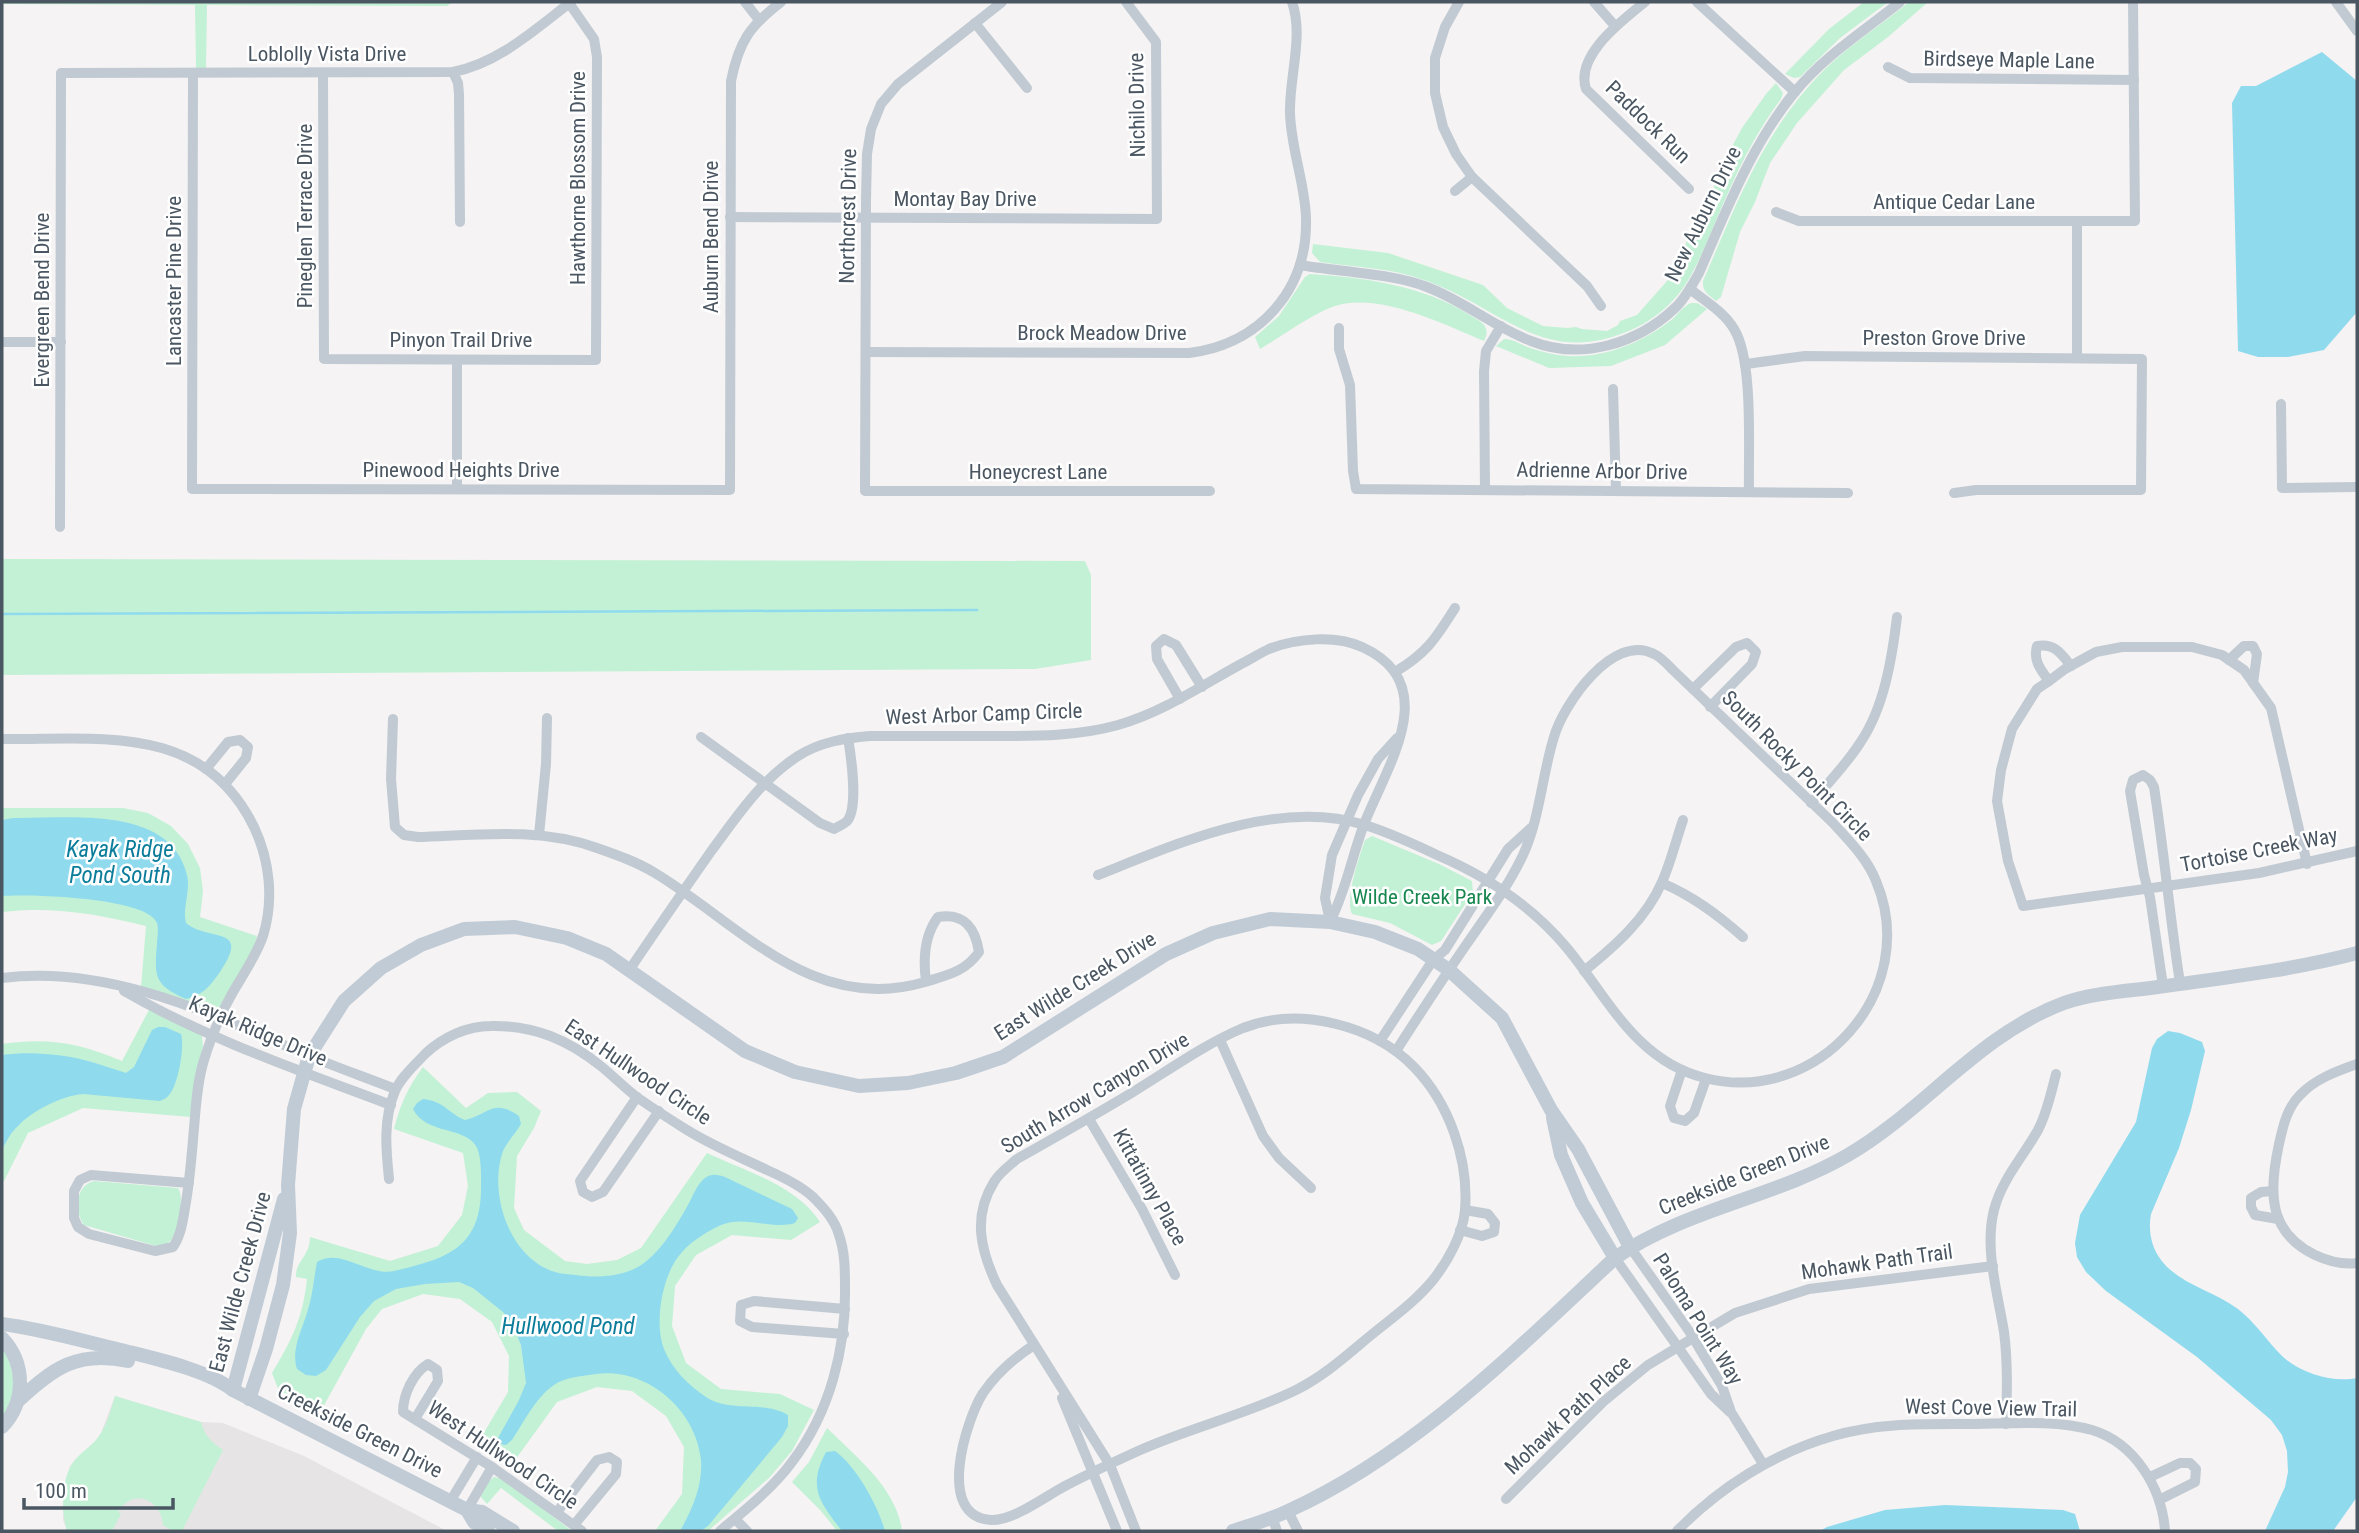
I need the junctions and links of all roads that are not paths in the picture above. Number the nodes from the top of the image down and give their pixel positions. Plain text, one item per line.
1 (570, 2) edge
2 (745, 2) edge
3 (781, 2) edge
4 (1002, 2) edge
5 (1126, 2) edge
6 (1292, 2) edge
7 (1459, 2) edge
8 (1594, 2) edge
9 (1645, 2) edge
10 (1697, 2) edge
11 (1900, 2) edge
12 (2133, 2) edge
13 (2336, 2) edge
14 (759, 20) junction
15 (975, 23) junction
16 (1615, 26) junction
17 (2357, 30) edge
18 (1888, 67) dead end
19 (453, 72) junction
20 (61, 73) joint
21 (193, 74) junction
22 (323, 74) junction
23 (2134, 80) junction
24 (1027, 88) dead end
25 (1795, 92) junction
26 (1472, 177) junction
27 (1689, 189) dead end
28 (1455, 191) dead end
29 (1776, 212) dead end
30 (730, 217) junction
31 (866, 217) junction
32 (1157, 219) joint
33 (2077, 221) junction
34 (460, 222) dead end
35 (1300, 265) junction
36 (1690, 289) junction
37 (1601, 306) dead end
38 (1501, 326) junction
39 (1339, 328) dead end
40 (2, 342) edge
41 (61, 342) junction
42 (866, 352) junction
43 (2077, 358) junction
44 (324, 359) joint
45 (457, 360) junction
46 (596, 360) joint
47 (1746, 364) junction
48 (1613, 389) dead end
49 (2281, 404) dead end
50 (2357, 487) edge
51 (192, 489) joint
52 (457, 489) junction
53 (730, 490) joint
54 (1485, 490) junction
55 (865, 491) joint
56 (1210, 491) dead end
57 (1616, 491) junction
58 (1749, 492) junction
59 (1848, 493) dead end
60 (1954, 493) dead end
61 (60, 527) dead end
62 (1455, 608) dead end
63 (1897, 617) dead end
64 (2229, 660) junction
65 (2071, 666) junction
66 (1395, 672) junction
67 (2049, 681) junction
68 (2253, 682) junction
69 (1202, 687) junction
70 (1693, 689) junction
71 (1180, 699) junction
72 (1710, 708) junction
73 (547, 718) dead end
74 (393, 719) dead end
75 (1401, 734) junction
76 (701, 737) dead end
77 (848, 738) junction
78 (2, 739) edge
79 (206, 769) junction
80 (225, 784) junction
81 (764, 784) junction
82 (1811, 803) junction
83 (1683, 820) dead end
84 (1346, 821) junction
85 (1364, 824) junction
86 (1532, 827) junction
87 (539, 835) junction
88 (2357, 850) edge
89 (2306, 864) junction
90 (1098, 875) dead end
91 (1488, 880) junction
92 (1662, 883) junction
93 (2167, 886) junction
94 (2147, 889) junction
95 (1503, 891) junction
96 (683, 892) junction
97 (1330, 922) junction
98 (1744, 937) dead end
99 (2357, 953) edge
100 (1433, 960) junction
101 (630, 969) junction
102 (1449, 970) junction
103 (1584, 971) junction
104 (2, 978) edge
105 (926, 981) junction
106 (2180, 983) junction
107 (114, 985) junction
108 (2163, 986) junction
109 (220, 1018) junction
110 (213, 1034) junction
111 (1220, 1040) junction
112 (1380, 1041) junction
113 (1396, 1051) junction
114 (309, 1056) junction
115 (2357, 1064) edge
116 (1682, 1070) junction
117 (304, 1072) junction
118 (2056, 1074) dead end
119 (1706, 1079) junction
120 (395, 1089) junction
121 (637, 1097) junction
122 (391, 1105) junction
123 (1551, 1110) junction
124 (659, 1111) junction
125 (1089, 1119) junction
126 (389, 1179) dead end
127 (189, 1183) junction
128 (288, 1185) junction
129 (1311, 1188) dead end
130 (2273, 1191) junction
131 (1465, 1210) junction
132 (2279, 1222) junction
133 (1460, 1230) junction
134 (1630, 1247) junction
135 (1615, 1258) junction
136 (2357, 1263) edge
137 (1993, 1266) junction
138 (1175, 1275) dead end
139 (845, 1309) junction
140 (2, 1324) edge
141 (844, 1334) junction
142 (2, 1338) edge
143 (1693, 1338) junction
144 (1034, 1345) junction
145 (1678, 1346) junction
146 (1051, 1372) junction
147 (233, 1390) junction
148 (249, 1398) junction
149 (18, 1401) junction
150 (1731, 1412) junction
151 (415, 1419) junction
152 (2006, 1424) junction
153 (2, 1427) edge
154 (477, 1458) junction
155 (1763, 1464) junction
156 (1110, 1465) junction
157 (492, 1467) junction
158 (1093, 1473) junction
159 (2150, 1478) junction
160 (1506, 1499) dead end
161 (451, 1500) junction
162 (2159, 1500) junction
163 (467, 1510) junction
164 (1288, 1511) junction
165 (557, 1512) junction
166 (735, 1519) junction
167 (1275, 1524) edge
168 (578, 1528) edge
169 (488, 1531) edge
170 (513, 1531) edge
171 (720, 1531) edge
172 (747, 1531) edge
173 (1117, 1531) edge
174 (1136, 1531) edge
175 (1233, 1531) edge
176 (1298, 1531) edge
177 (1676, 1531) edge
178 (2165, 1531) edge

1 - 19 street, Loblolly Vista Drive
1 - 46 street, Hawthorne Blossom Drive
2 - 14 street
3 - 14 street, Auburn Bend Drive
4 - 15 street, Northcrest Drive
5 - 32 street, Nichilo Drive
6 - 35 street, Brock Meadow Drive
7 - 26 street
8 - 16 street
9 - 16 street
10 - 25 street
11 - 25 street, New Auburn Drive
12 - 23 street
13 - 17 street
14 - 30 street, Auburn Bend Drive
15 - 24 street
15 - 31 street, Northcrest Drive
16 - 27 street, Paddock Run
18 - 23 street, Birdseye Maple Lane
19 - 22 street, Loblolly Vista Drive
19 - 34 street
20 - 21 street, Loblolly Vista Drive
20 - 41 street, Evergreen Bend Drive
21 - 22 street, Loblolly Vista Drive
21 - 51 street, Lancaster Pine Drive
22 - 44 street, Pineglen Terrace Drive
23 - 33 street, Antique Cedar Lane
25 - 36 street, New Auburn Drive
26 - 28 street
26 - 37 street
29 - 33 street, Antique Cedar Lane
30 - 31 street, Montay Bay Drive
30 - 53 street, Auburn Bend Drive
31 - 32 street, Montay Bay Drive
31 - 42 street, Northcrest Drive
33 - 43 street
35 - 38 street, New Auburn Drive
35 - 42 street, Brock Meadow Drive
36 - 38 street, New Auburn Drive
36 - 47 street
38 - 54 street
39 - 54 street, Adrienne Arbor Drive
40 - 41 street
41 - 61 street, Evergreen Bend Drive
42 - 55 street, Northcrest Drive
43 - 47 street, Preston Grove Drive
43 - 60 street, Preston Grove Drive
44 - 45 street, Pinyon Trail Drive
45 - 46 street, Pinyon Trail Drive
45 - 52 street
47 - 58 street
48 - 57 street
49 - 50 street
51 - 52 street, Pinewood Heights Drive
52 - 53 street, Pinewood Heights Drive
54 - 57 street, Adrienne Arbor Drive
55 - 56 street, Honeycrest Lane
57 - 58 street, Adrienne Arbor Drive
58 - 59 street, Adrienne Arbor Drive
62 - 66 street
63 - 82 street
64 - 65 street
64 - 68 street
64 - 68 street
65 - 67 street
65 - 67 street
66 - 69 street, West Arbor Camp Circle
66 - 75 street
67 - 94 street, Tortoise Creek Way
68 - 89 street
69 - 71 street, West Arbor Camp Circle
69 - 71 street
70 - 72 street, South Rocky Point Circle
70 - 72 street
70 - 86 street, South Rocky Point Circle
71 - 77 street, West Arbor Camp Circle
72 - 82 street, South Rocky Point Circle
73 - 87 street
74 - 87 street
75 - 84 street
75 - 85 street
76 - 81 street
77 - 81 street, West Arbor Camp Circle
77 - 81 street
78 - 79 street
79 - 80 street
79 - 80 street
80 - 109 street
81 - 96 street, West Arbor Camp Circle
82 - 119 street, South Rocky Point Circle
83 - 92 street
84 - 85 street, South Rocky Point Circle
84 - 90 street, South Rocky Point Circle
84 - 97 street
85 - 91 street, South Rocky Point Circle
85 - 97 street
86 - 91 street
86 - 95 street
87 - 96 street
88 - 89 street, Tortoise Creek Way
89 - 93 street, Tortoise Creek Way
91 - 95 street, South Rocky Point Circle
91 - 100 street
92 - 98 street
92 - 103 street
93 - 94 street, Tortoise Creek Way
93 - 94 street
93 - 106 street
94 - 108 street
95 - 102 street
95 - 103 street, South Rocky Point Circle
96 - 101 street, West Arbor Camp Circle
96 - 105 street
97 - 100 street, East Wilde Creek Drive
97 - 101 street, East Wilde Creek Drive
99 - 106 street, Creekside Green Drive
100 - 102 street, East Wilde Creek Drive
100 - 112 street
101 - 114 street, East Wilde Creek Drive
102 - 113 street
102 - 123 street, East Wilde Creek Drive
103 - 116 street, South Rocky Point Circle
104 - 107 street, Kayak Ridge Drive
105 - 105 street
106 - 108 street, Creekside Green Drive
107 - 109 street, Kayak Ridge Drive
107 - 110 street, Kayak Ridge Drive
108 - 134 street, Creekside Green Drive
109 - 110 street
109 - 114 street, Kayak Ridge Drive
110 - 117 street, Kayak Ridge Drive
110 - 127 street
111 - 112 street, South Arrow Canyon Drive
111 - 125 street, South Arrow Canyon Drive
111 - 129 street
112 - 113 street, South Arrow Canyon Drive
113 - 131 street, South Arrow Canyon Drive
114 - 117 street, East Wilde Creek Drive
114 - 120 street, Kayak Ridge Drive
115 - 130 street
116 - 119 street, South Rocky Point Circle
116 - 119 street
117 - 122 street, Kayak Ridge Drive
117 - 128 street, East Wilde Creek Drive
118 - 137 street
120 - 121 street, East Hullwood Circle
120 - 122 street, East Hullwood Circle
121 - 124 street, East Hullwood Circle
121 - 124 street
122 - 126 street, East Hullwood Circle
123 - 134 street
123 - 135 street
124 - 139 street, East Hullwood Circle
125 - 138 street, Kittatinny Place
125 - 144 street, South Arrow Canyon Drive
127 - 127 street
128 - 147 street, East Wilde Creek Drive
128 - 148 street, East Wilde Creek Drive
130 - 132 street
130 - 132 street
131 - 133 street, South Arrow Canyon Drive
131 - 133 street
132 - 136 street
133 - 156 street, South Arrow Canyon Drive
134 - 135 street, Creekside Green Drive
134 - 143 street, Paloma Point Way
135 - 145 street, Paloma Point Way
135 - 164 street, Creekside Green Drive
137 - 143 street, Mohawk Path Trail
137 - 152 street
139 - 141 street
139 - 141 street
140 - 147 street, Creekside Green Drive
141 - 166 street
142 - 149 street
143 - 145 street, Mohawk Path Place
143 - 150 street, Paloma Point Way
144 - 146 street, South Arrow Canyon Drive
144 - 158 street, South Arrow Canyon Drive
145 - 150 street, Paloma Point Way
145 - 160 street, Mohawk Path Place
146 - 156 street, South Arrow Canyon Drive
146 - 158 street, South Arrow Canyon Drive
147 - 148 street, Creekside Green Drive
147 - 149 street, Creekside Green Drive
148 - 161 street, Creekside Green Drive
149 - 153 street, Creekside Green Drive
150 - 155 street, Paloma Point Way
151 - 151 street, West Hullwood Circle
151 - 154 street, West Hullwood Circle
152 - 155 street, West Cove View Trail
152 - 159 street, West Cove View Trail
154 - 157 street, West Hullwood Circle
154 - 161 street
155 - 177 street, West Cove View Trail
156 - 158 street, South Arrow Canyon Drive
156 - 174 street, South Arrow Canyon Drive
157 - 163 street
157 - 165 street, West Hullwood Circle
158 - 173 street, South Arrow Canyon Drive
159 - 162 street, West Cove View Trail
159 - 162 street
161 - 163 street, Creekside Green Drive
162 - 178 street, West Cove View Trail
163 - 169 street, Creekside Green Drive
163 - 170 street, Creekside Green Drive
164 - 167 street, Creekside Green Drive
164 - 176 street
165 - 168 street, West Hullwood Circle
165 - 168 street
166 - 171 street
166 - 172 street
167 - 175 street, Creekside Green Drive

